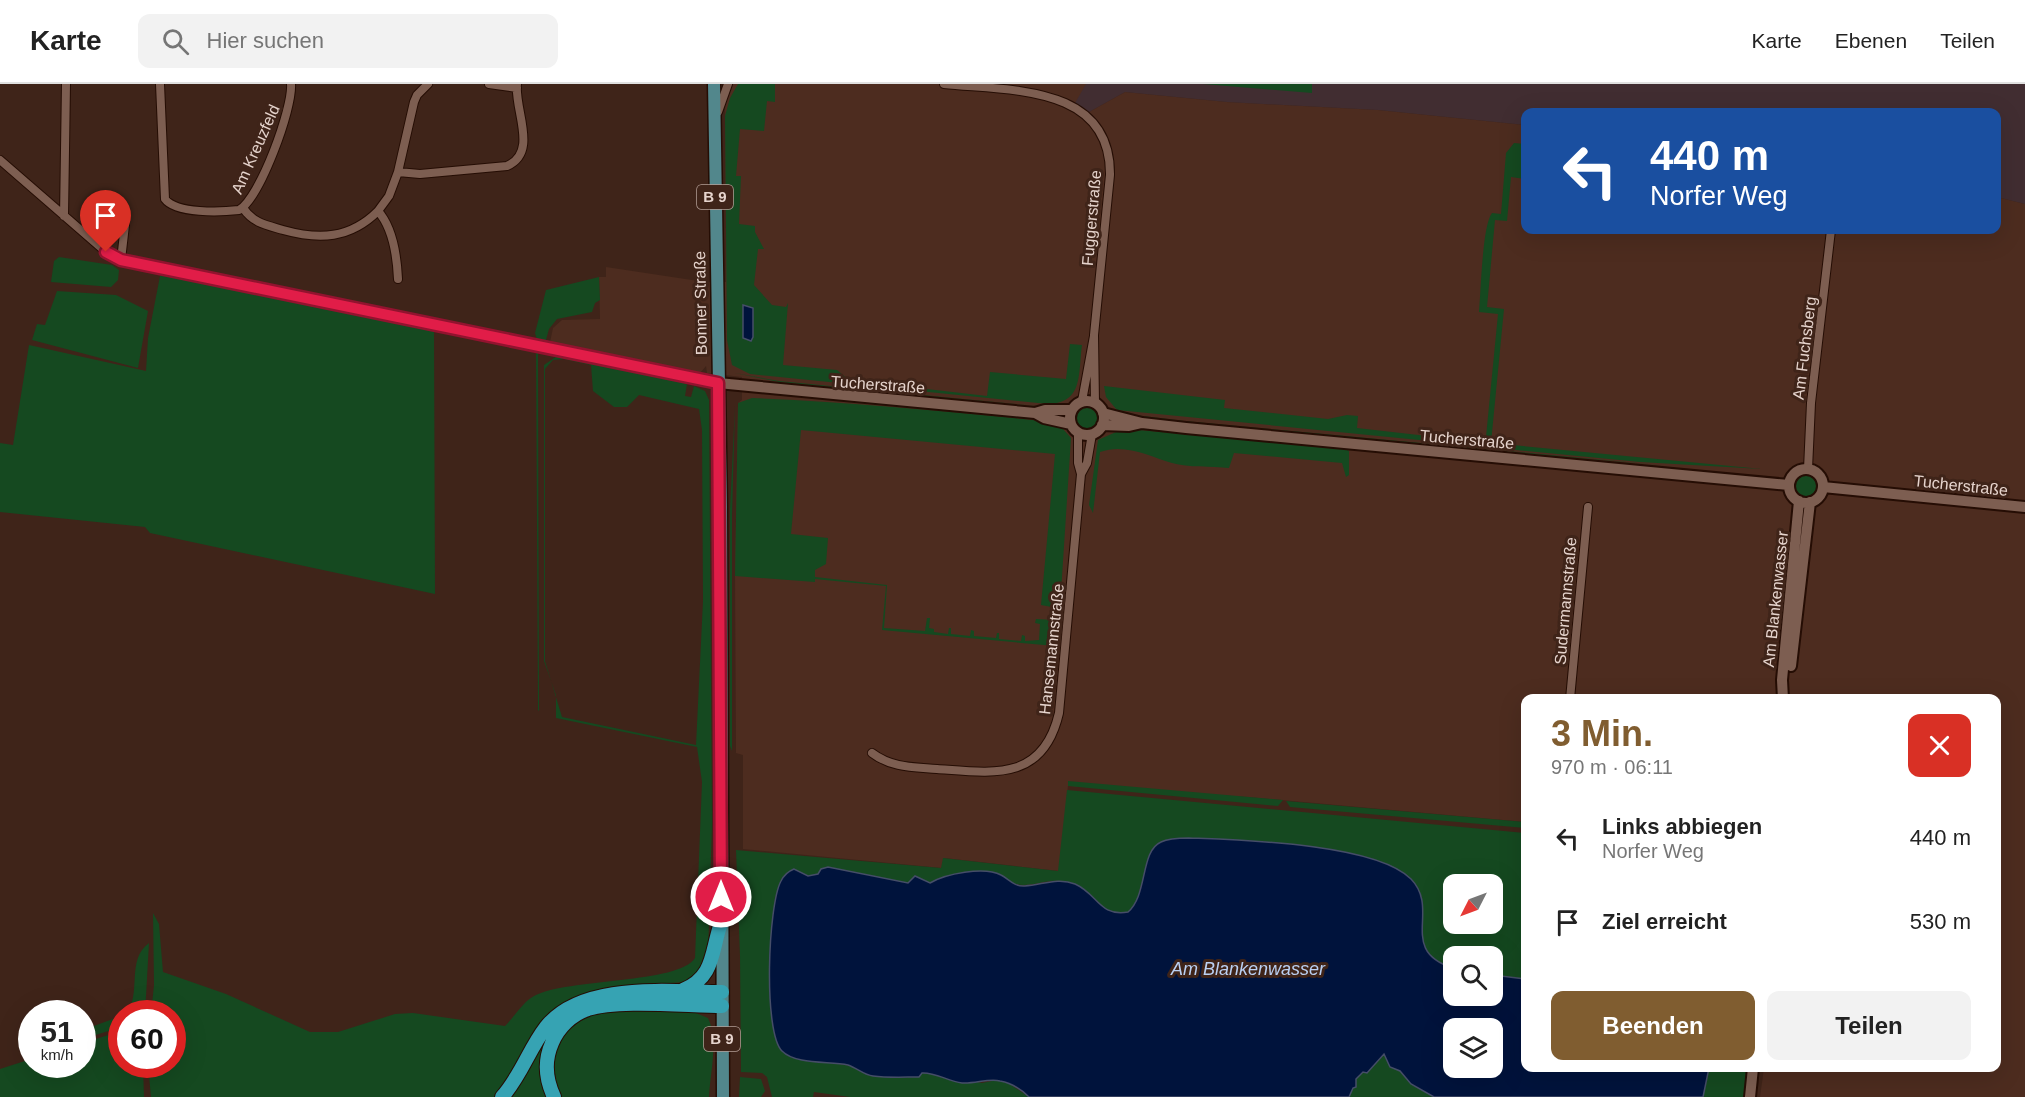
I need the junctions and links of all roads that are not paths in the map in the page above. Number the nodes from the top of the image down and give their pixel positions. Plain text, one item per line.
1 (66, 84) edge
2 (160, 84) edge
3 (291, 84) edge
4 (428, 84) edge
5 (489, 84) edge
6 (714, 84) edge
7 (728, 84) edge
8 (944, 84) edge
9 (517, 86) edge
10 (982, 86) edge
11 (714, 122) junction
12 (0, 160) edge
13 (398, 172) junction
14 (243, 208) junction
15 (378, 211) junction
16 (64, 216) junction
17 (125, 225) dead end
18 (1831, 234) edge
19 (121, 260) junction
20 (398, 279) dead end
21 (1094, 335) junction
22 (718, 383) junction
23 (1082, 401) junction
24 (1095, 403) junction
25 (1071, 410) junction
26 (1035, 413) junction
27 (1103, 413) junction
28 (1142, 423) junction
29 (1102, 425) junction
30 (1074, 428) junction
31 (1092, 434) junction
32 (1808, 469) junction
33 (1081, 474) junction
34 (1789, 485) junction
35 (1822, 487) junction
36 (1804, 502) junction
37 (1588, 507) dead end
38 (2025, 507) edge
39 (1570, 694) edge
40 (1783, 694) edge
41 (872, 753) dead end
42 (721, 923) junction
43 (676, 992) junction
44 (722, 992) junction
45 (722, 1006) junction
46 (1753, 1072) edge
47 (502, 1097) edge
48 (554, 1097) edge
49 (723, 1097) edge
50 (1750, 1097) edge

1 - 16 street
2 - 14 street, Am Kreuzfeld
3 - 14 street, Am Kreuzfeld
4 - 13 street
5 - 9 street
6 - 11 main road, Bonner Straße / B 9
7 - 11 street
8 - 10 street, Fuggerstraße
9 - 13 street
10 - 21 street, Fuggerstraße
11 - 22 main road, Bonner Straße / B 9
12 - 16 street
13 - 15 street
14 - 15 street
15 - 20 street
16 - 19 street
17 - 19 street
18 - 32 street, Am Fuchsberg
19 - 22 street
21 - 23 street, Fuggerstraße
21 - 24 street, Fuggerstraße
22 - 26 main road, Tucherstraße
22 - 42 main road, Bonner Straße / B 9
23 - 24 main road
23 - 25 main road
24 - 27 main road
25 - 26 main road, Tucherstraße
25 - 30 main road
26 - 30 main road, Tucherstraße
27 - 28 main road, Tucherstraße
27 - 29 main road
28 - 29 main road, Tucherstraße
28 - 34 main road, Tucherstraße
29 - 31 main road
30 - 31 main road
30 - 33 street, Hansemannstraße
31 - 33 street, Hansemannstraße
32 - 34 main road
32 - 35 main road
33 - 41 street, Hansemannstraße
34 - 36 main road
35 - 36 main road
35 - 38 main road, Tucherstraße
36 - 40 main road, Am Blankenwasser
37 - 39 street, Sudermannstraße
42 - 43 highway
42 - 44 main road, Bonner Straße / B 9
43 - 44 highway
43 - 47 highway
44 - 45 main road, Bonner Straße / B 9
45 - 48 highway
45 - 49 main road, Bonner Straße / B 9
46 - 50 main road

